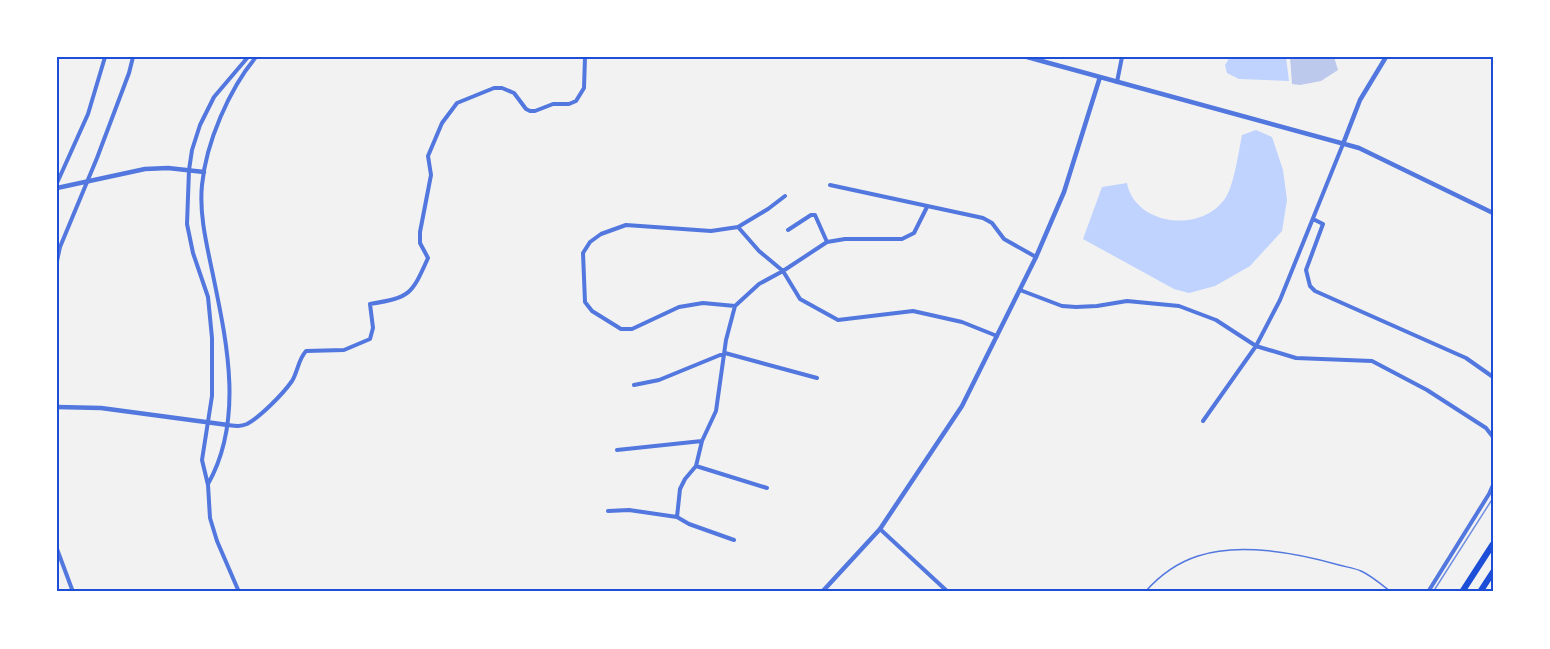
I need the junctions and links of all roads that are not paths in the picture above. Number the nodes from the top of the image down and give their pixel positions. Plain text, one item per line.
1 (105, 57) edge
2 (133, 57) edge
3 (248, 57) edge
4 (256, 57) edge
5 (585, 57) edge
6 (1027, 57) edge
7 (1122, 57) edge
8 (1386, 57) edge
9 (1100, 77) junction
10 (1117, 82) junction
11 (1343, 144) junction
12 (189, 170) junction
13 (204, 172) junction
14 (88, 180) junction
15 (57, 185) edge
16 (830, 185) dead end
17 (785, 196) dead end
18 (927, 207) junction
19 (1493, 213) edge
20 (1313, 219) junction
21 (738, 226) junction
22 (788, 230) dead end
23 (826, 242) junction
24 (1036, 257) junction
25 (57, 261) edge
26 (783, 272) junction
27 (1020, 290) junction
28 (735, 306) junction
29 (997, 336) junction
30 (1256, 346) junction
31 (725, 353) junction
32 (1493, 377) edge
33 (817, 378) dead end
34 (634, 385) dead end
35 (57, 407) edge
36 (1203, 421) dead end
37 (207, 422) junction
38 (228, 425) junction
39 (1493, 437) edge
40 (702, 441) junction
41 (617, 450) dead end
42 (696, 466) junction
43 (208, 484) junction
44 (1493, 485) edge
45 (767, 488) dead end
46 (608, 511) dead end
47 (677, 517) junction
48 (880, 529) junction
49 (734, 540) dead end
50 (1493, 544) edge
51 (57, 549) edge
52 (1492, 574) edge
53 (73, 592) edge
54 (239, 592) edge
55 (822, 592) edge
56 (948, 592) edge
57 (1145, 592) edge
58 (1391, 592) edge
59 (1428, 592) edge
60 (1462, 592) edge
61 (1480, 592) edge

1 - 15 street
2 - 14 street
3 - 12 street
4 - 13 street
5 - 38 street
6 - 9 street
7 - 10 street
8 - 11 street
9 - 10 street
9 - 24 street
10 - 11 street
11 - 19 street
11 - 20 street
12 - 13 street
12 - 14 street
12 - 37 street
13 - 38 street
14 - 15 street
14 - 25 street
16 - 18 street
17 - 21 street
18 - 23 street
18 - 24 street
20 - 30 street
20 - 32 street
21 - 26 street
21 - 28 street
22 - 23 street
23 - 26 street
24 - 27 street
26 - 28 street
26 - 29 street
27 - 29 street
27 - 30 street
28 - 31 street
29 - 48 street
30 - 36 street
30 - 39 street
31 - 33 street
31 - 34 street
31 - 40 street
35 - 37 street
37 - 38 street
37 - 43 street
38 - 43 street
40 - 41 street
40 - 42 street
42 - 45 street
42 - 47 street
43 - 54 street
44 - 59 street
46 - 47 street
47 - 49 street
48 - 55 street
48 - 56 street
50 - 60 highway
51 - 53 street
52 - 61 highway
57 - 58 lane

